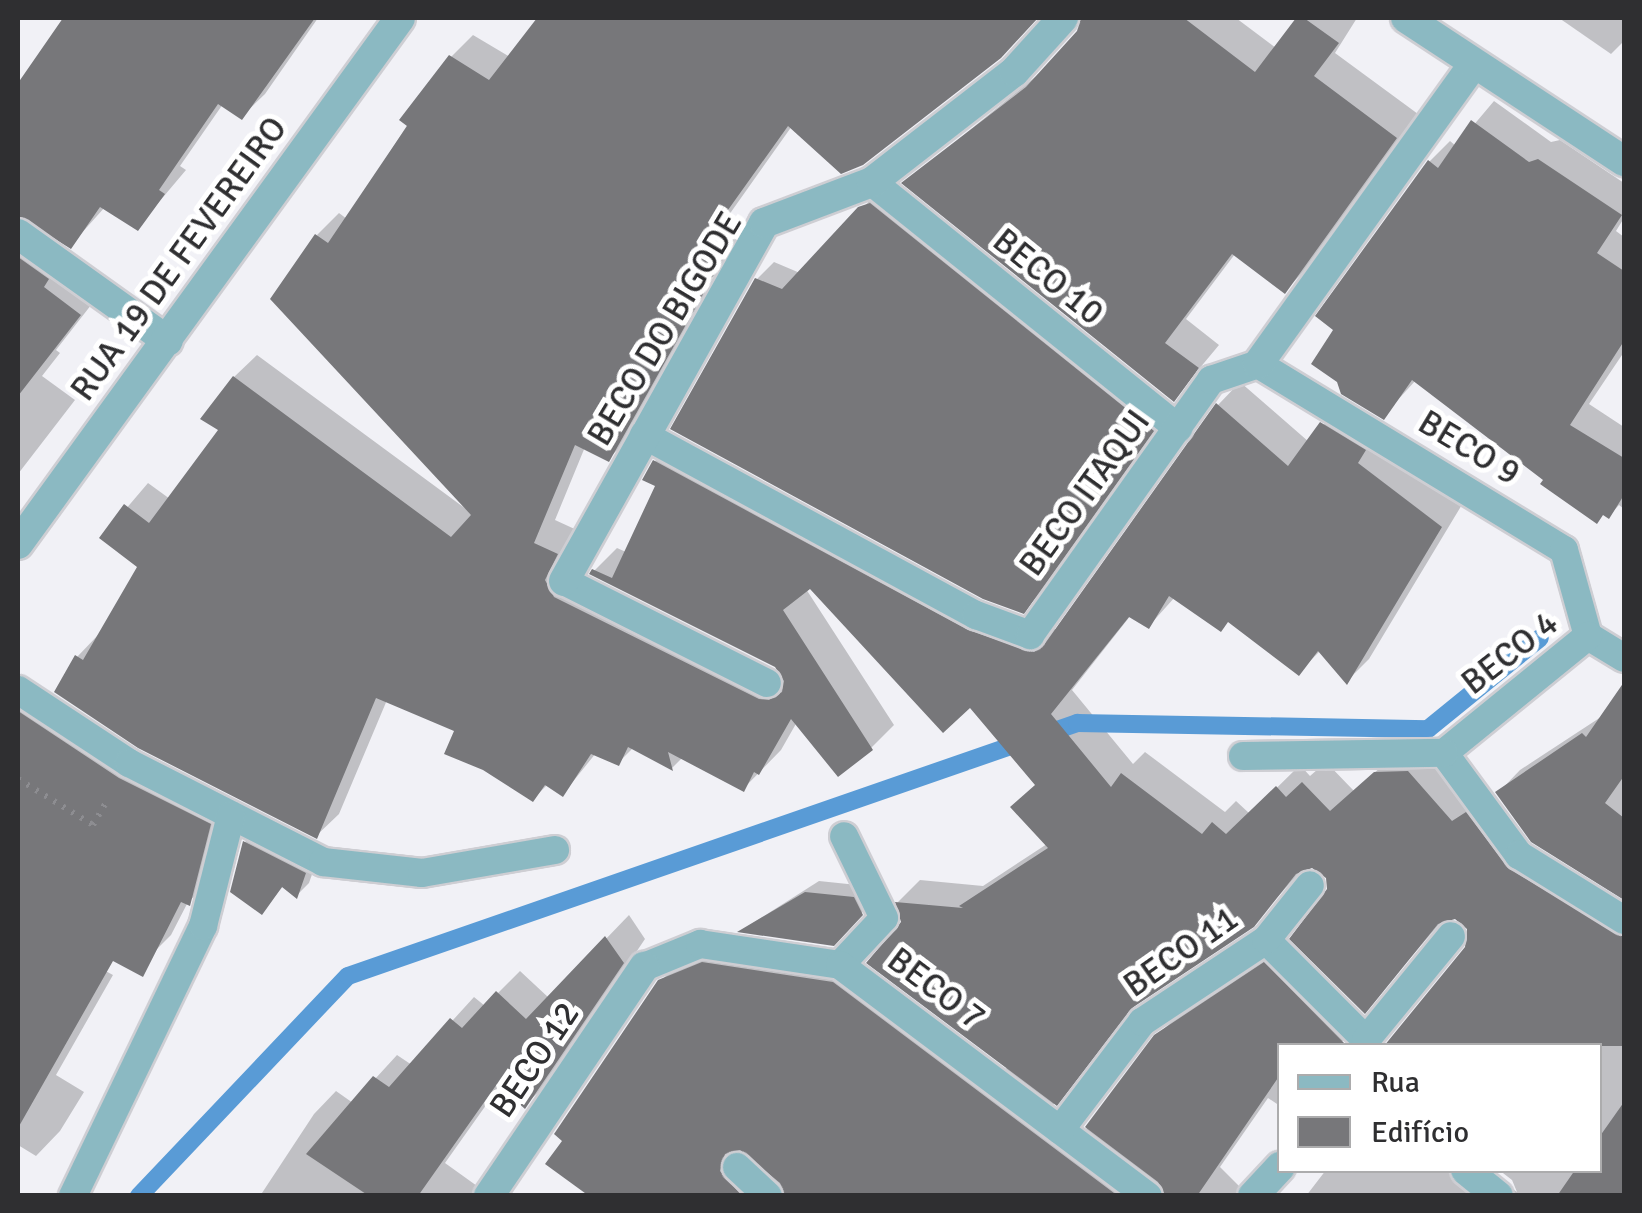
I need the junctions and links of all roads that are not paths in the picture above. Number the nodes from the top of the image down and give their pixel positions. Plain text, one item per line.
1 (400, 18) edge
2 (1063, 18) edge
3 (1406, 18) edge
4 (1473, 65) junction
5 (1624, 162) edge
6 (872, 182) junction
7 (18, 234) edge
8 (168, 341) junction
9 (1258, 364) junction
10 (1178, 428) junction
11 (644, 435) junction
12 (18, 544) edge
13 (564, 581) joint
14 (1588, 636) junction
15 (1624, 658) edge
16 (768, 683) dead end
17 (18, 690) edge
18 (1444, 753) junction
19 (1243, 756) dead end
20 (231, 815) junction
21 (844, 836) dead end
22 (555, 850) dead end
23 (1310, 885) dead end
24 (1624, 920) edge
25 (1451, 936) dead end
26 (1266, 940) junction
27 (840, 965) junction
28 (644, 967) joint
29 (1366, 1043) edge
30 (1060, 1130) junction
31 (737, 1167) dead end
32 (1277, 1170) edge
33 (1470, 1173) edge
34 (72, 1196) edge
35 (488, 1196) edge
36 (768, 1196) edge
37 (1148, 1196) edge
38 (1254, 1196) edge
39 (1498, 1196) edge

1 - 8 street, RUA 19 DE FEVEREIRO
2 - 6 street, BECO DO BIGODE
3 - 4 street
4 - 5 street
4 - 9 street
6 - 10 lane, BECO 10
6 - 11 street, BECO DO BIGODE
7 - 8 street
8 - 12 street, RUA 19 DE FEVEREIRO
9 - 10 lane, BECO ITAQUI
9 - 14 lane, BECO 9
10 - 11 lane, BECO ITAQUI
11 - 13 street, BECO DO BIGODE
13 - 16 lane
14 - 15 lane, BECO 4
14 - 18 lane, BECO 4
17 - 20 lane
18 - 19 lane
18 - 24 lane
20 - 22 lane
20 - 34 lane
21 - 27 lane
23 - 26 lane, BECO 11
25 - 29 lane
26 - 29 lane
26 - 30 lane, BECO 11
27 - 28 lane, BECO 7
27 - 30 lane, BECO 7
28 - 35 street, BECO 12
30 - 37 lane, BECO 7
31 - 36 lane
32 - 38 street
33 - 39 street

